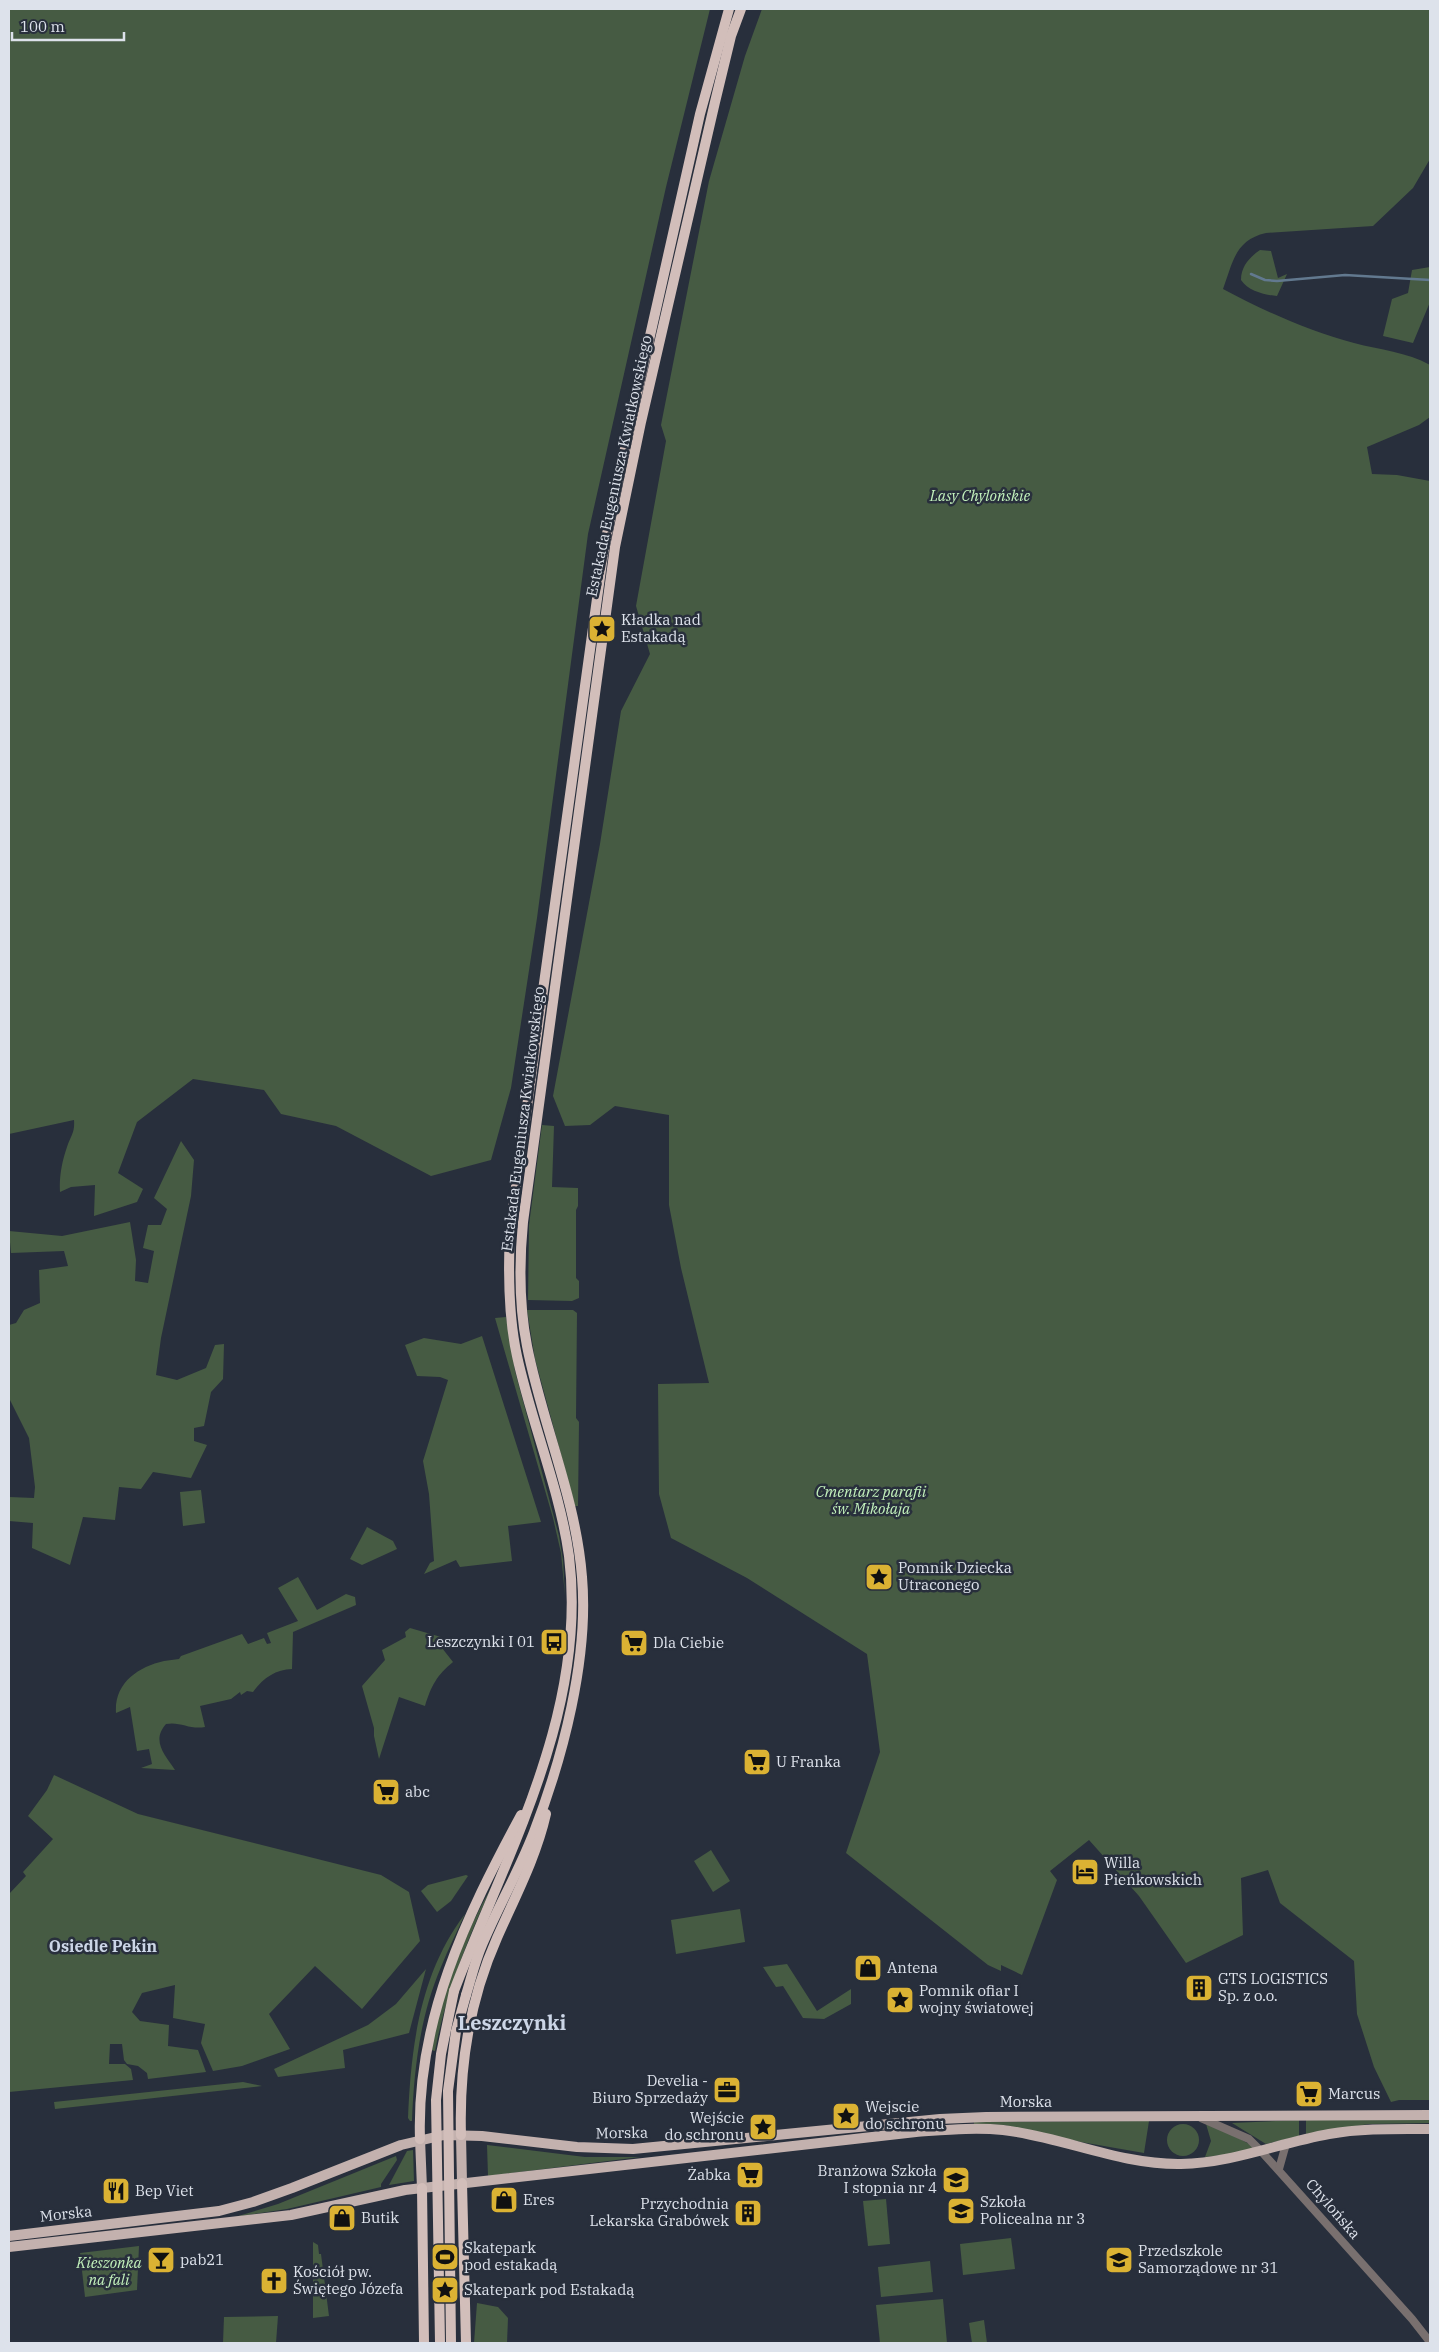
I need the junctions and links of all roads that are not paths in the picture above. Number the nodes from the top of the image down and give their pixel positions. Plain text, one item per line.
1 (729, 9) edge
2 (741, 9) edge
3 (554, 1774) junction
4 (534, 1792) junction
5 (426, 2052) junction
6 (463, 2059) junction
7 (1430, 2114) edge
8 (1197, 2116) junction
9 (1430, 2129) edge
10 (461, 2135) junction
11 (420, 2139) junction
12 (1286, 2144) junction
13 (1261, 2151) junction
14 (1279, 2169) junction
15 (462, 2184) junction
16 (422, 2188) junction
17 (9, 2236) edge
18 (9, 2247) edge
19 (1430, 2342) edge
20 (424, 2343) edge
21 (440, 2343) edge
22 (451, 2343) edge
23 (466, 2343) edge

1 - 4 highway, Estakada Eugeniusza Kwiatkowskiego
2 - 3 highway, Estakada Eugeniusza Kwiatkowskiego
3 - 6 highway
3 - 22 highway, Estakada Eugeniusza Kwiatkowskiego, bridge
4 - 5 highway
4 - 21 highway, Estakada Eugeniusza Kwiatkowskiego, bridge
5 - 6 highway
5 - 11 highway
6 - 10 highway
7 - 8 main road, Morska
8 - 10 main road, Morska
8 - 13 street, Chylońska
9 - 12 main road, Morska
10 - 11 main road, Morska
10 - 15 main road
11 - 16 main road
11 - 17 main road, Morska
12 - 13 main road, Morska
12 - 14 street
13 - 14 street, Chylońska
13 - 15 main road, Morska
14 - 19 street, Chylońska
15 - 16 main road, Morska
15 - 23 highway
16 - 18 main road, Morska
16 - 20 highway

